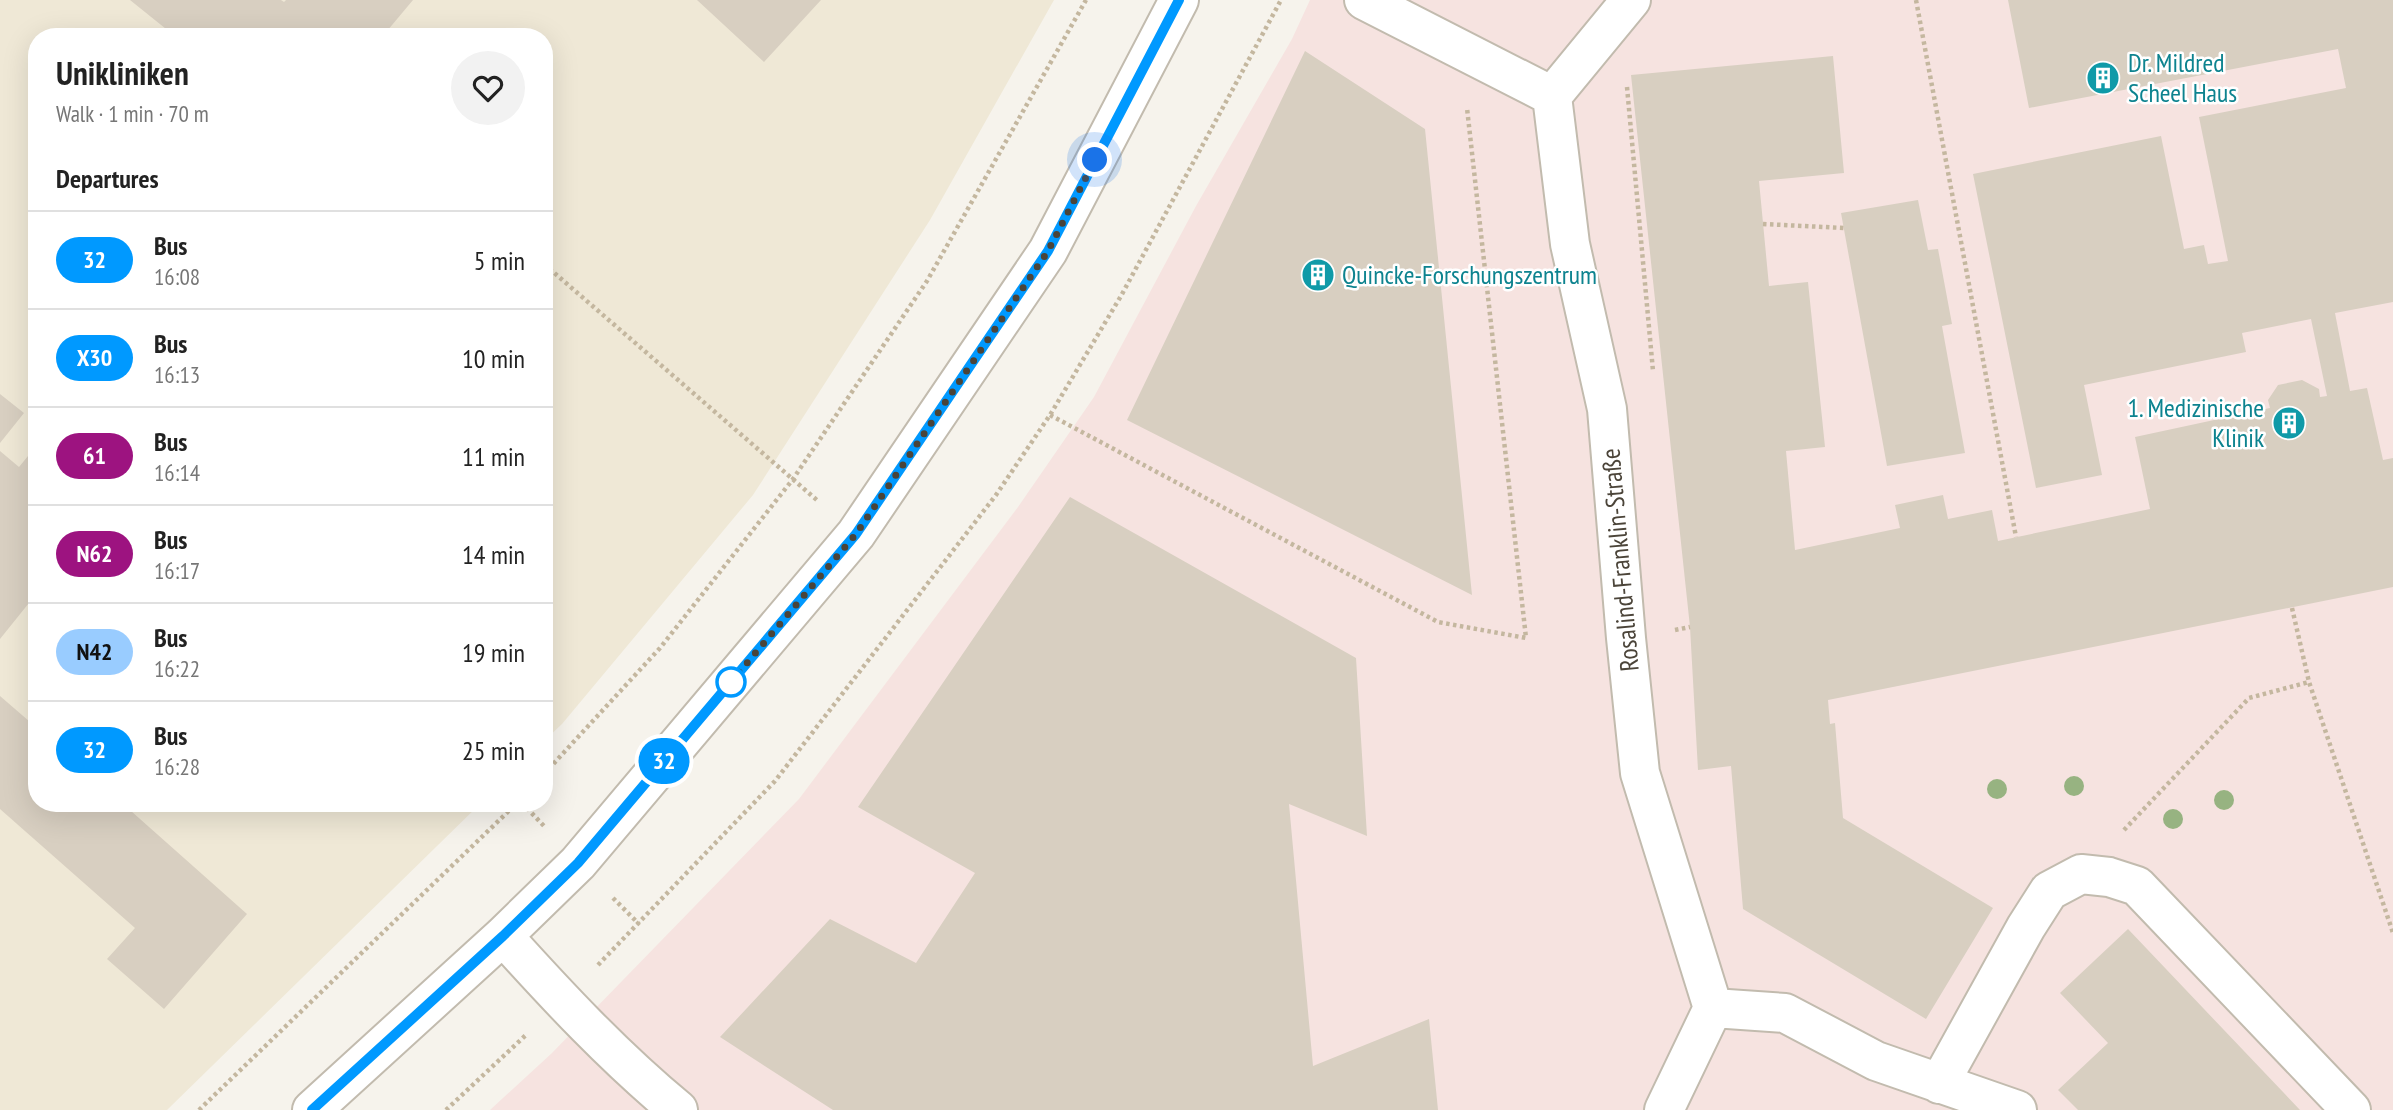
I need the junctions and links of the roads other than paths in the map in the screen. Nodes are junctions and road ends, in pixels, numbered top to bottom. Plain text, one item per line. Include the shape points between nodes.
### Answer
1 (1179, 0) edge
2 (1364, 0) edge
3 (1623, 8) edge
4 (1552, 96) junction
5 (503, 936) junction
6 (1713, 1008) junction
7 (1939, 1084) junction
8 (312, 1110) edge
9 (678, 1110) edge
10 (1664, 1110) edge
11 (2017, 1110) edge
12 (2351, 1110) edge

1 - 5 street via 1048,251 856,534 578,863
2 - 4 street
3 - 4 street
4 - 6 street, Rosalind-Franklin-Straße via 1570,244 1607,409 1640,773
5 - 8 street
5 - 9 street via 561,1001
6 - 7 street via 1785,1013 1876,1062
6 - 10 street
7 - 11 street
7 - 12 street via 2049,891 2081,874 2137,886

